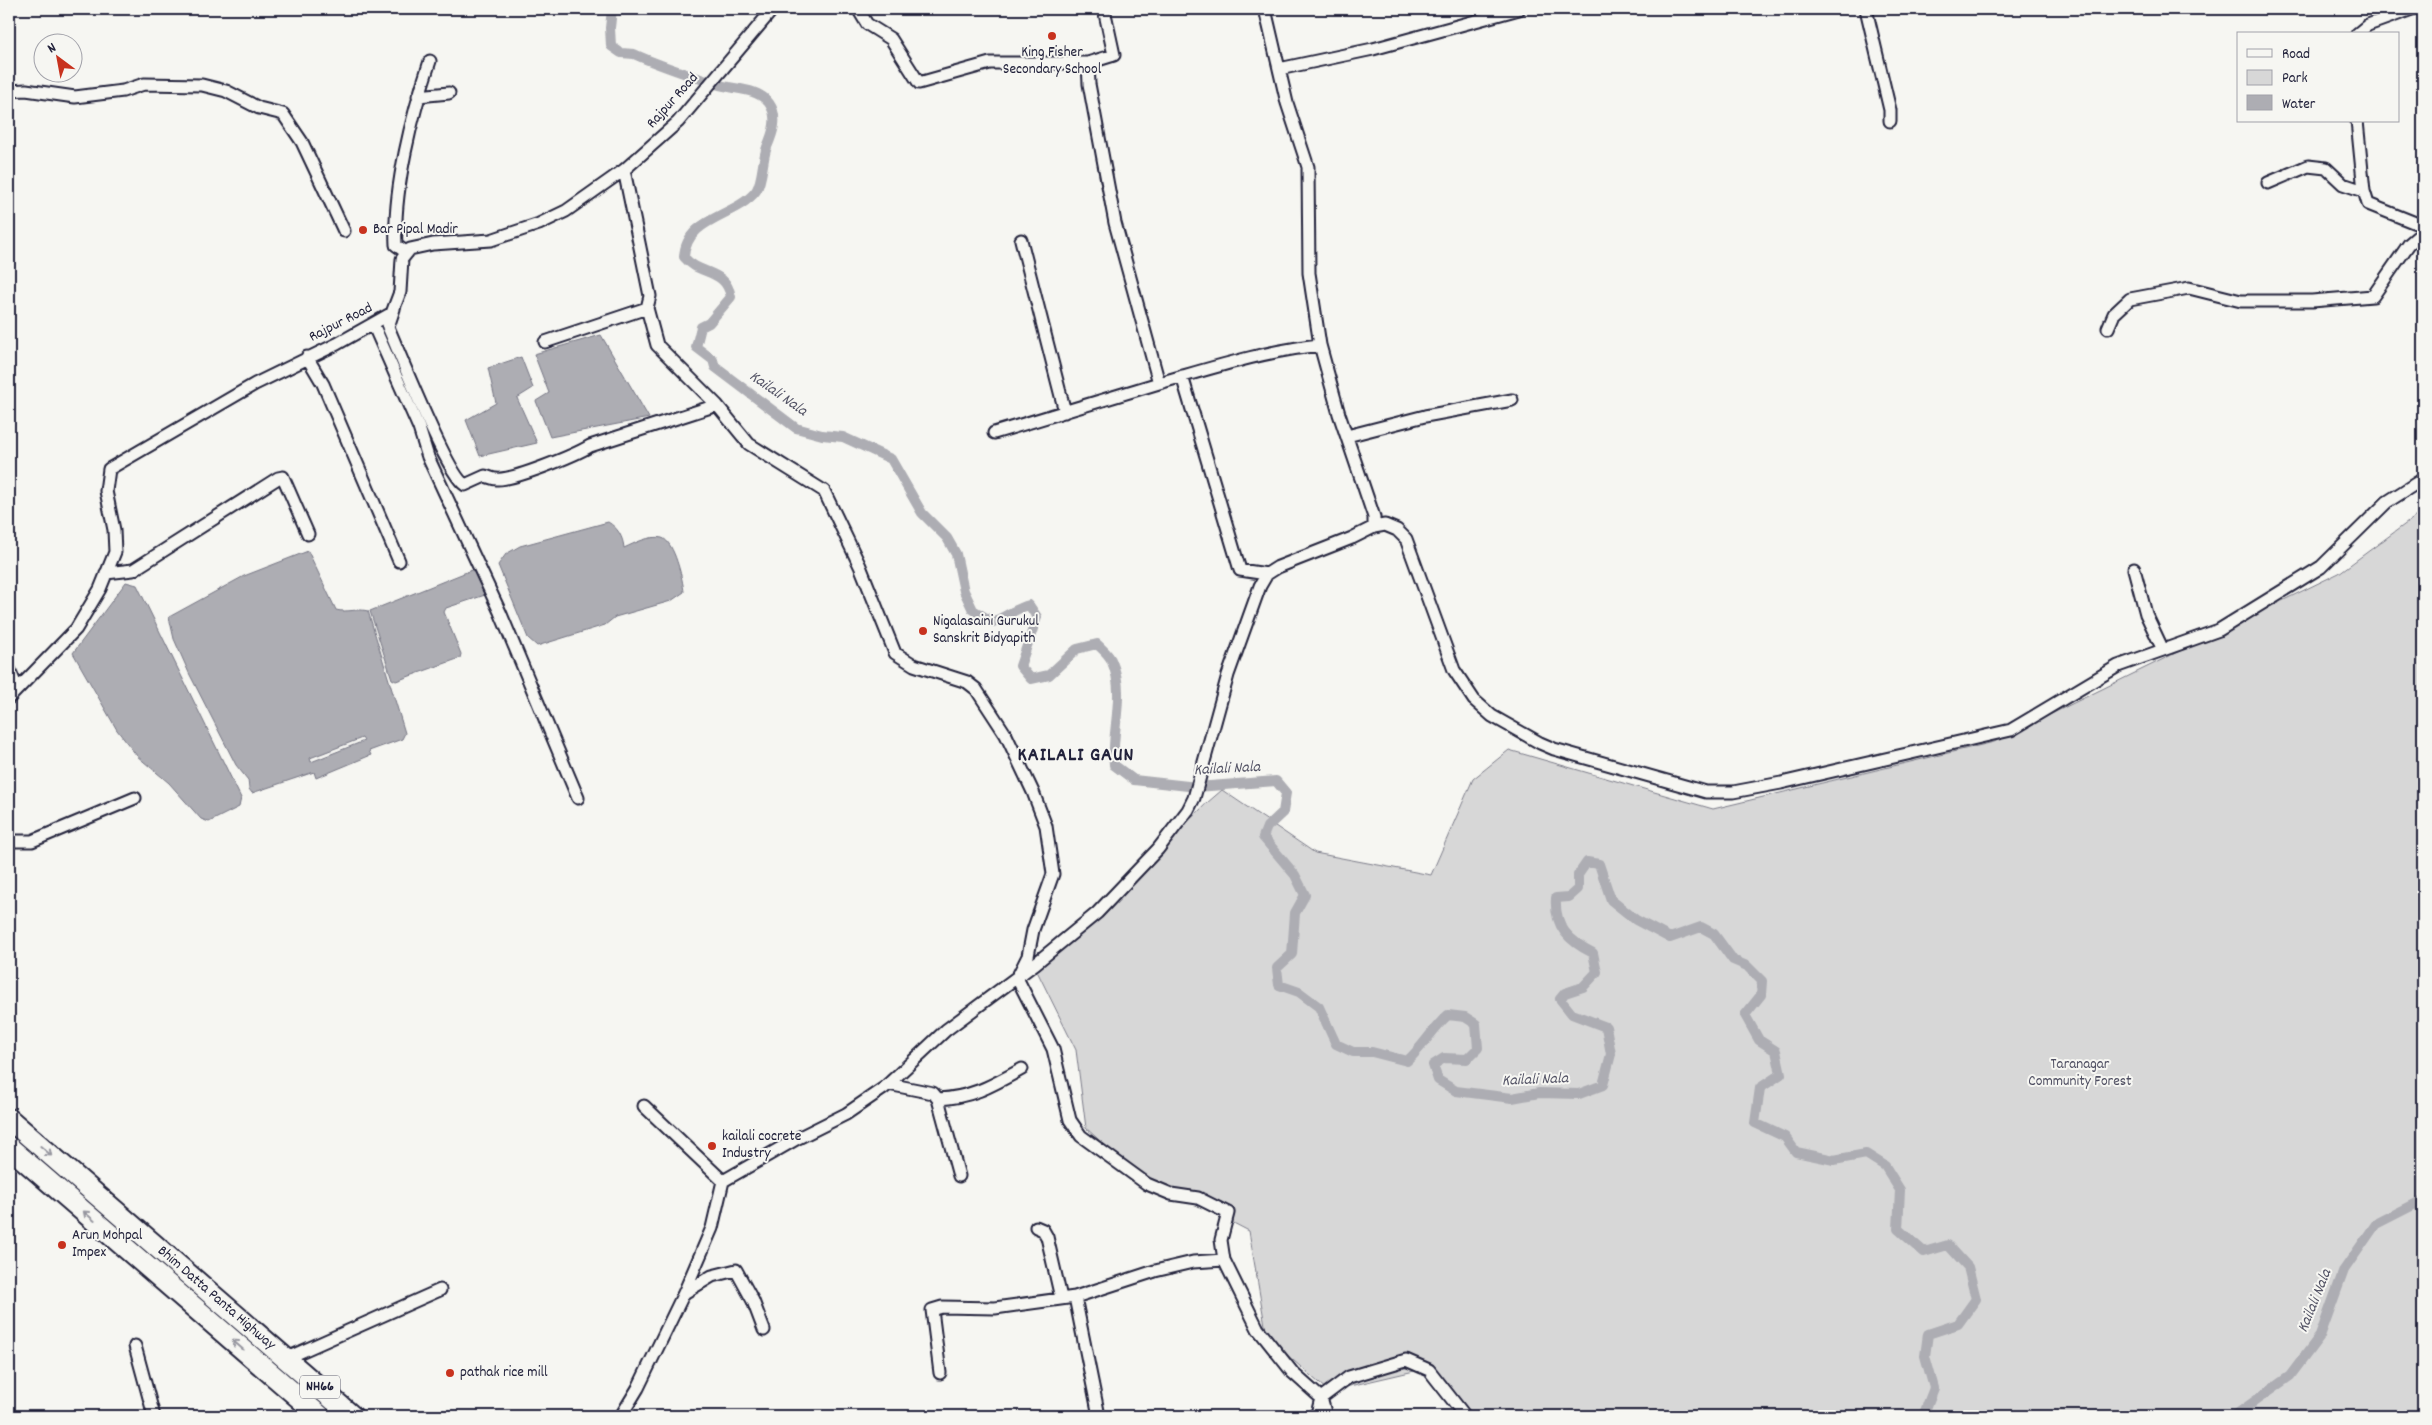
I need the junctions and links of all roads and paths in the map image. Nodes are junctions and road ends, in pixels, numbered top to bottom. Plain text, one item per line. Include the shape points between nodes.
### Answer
1 (773, 9) edge
2 (858, 9) edge
3 (1104, 9) edge
4 (1265, 9) edge
5 (1519, 9) edge
6 (1866, 9) edge
7 (2412, 9) edge
8 (2359, 32) edge
9 (430, 61) dead end
10 (1088, 63) junction
11 (1279, 69) junction
12 (9, 91) edge
13 (449, 92) dead end
14 (418, 96) junction
15 (1890, 121) dead end
16 (2357, 122) edge
17 (624, 170) junction
18 (2268, 183) dead end
19 (2364, 191) junction
20 (2423, 226) edge
21 (344, 232) dead end
22 (2423, 232) edge
23 (1021, 240) dead end
24 (406, 254) junction
25 (394, 306) junction
26 (647, 308) junction
27 (373, 324) junction
28 (2108, 328) dead end
29 (545, 342) dead end
30 (1320, 345) junction
31 (307, 357) junction
32 (1182, 376) junction
33 (1159, 383) junction
34 (1512, 400) dead end
35 (716, 405) junction
36 (1065, 412) junction
37 (994, 433) dead end
38 (1347, 436) junction
39 (2423, 479) edge
40 (1374, 526) junction
41 (308, 534) dead end
42 (399, 561) dead end
43 (2134, 569) dead end
44 (106, 573) junction
45 (1267, 574) junction
46 (2163, 650) junction
47 (9, 668) edge
48 (17, 688) junction
49 (9, 698) edge
50 (135, 798) dead end
51 (578, 798) dead end
52 (9, 838) edge
53 (1017, 978) junction
54 (1022, 1069) dead end
55 (888, 1084) junction
56 (938, 1099) junction
57 (644, 1106) dead end
58 (9, 1119) edge
59 (9, 1147) edge
60 (959, 1176) dead end
61 (723, 1181) junction
62 (1036, 1227) dead end
63 (1224, 1260) junction
64 (440, 1290) dead end
65 (684, 1292) junction
66 (1075, 1297) junction
67 (1061, 1298) junction
68 (764, 1330) dead end
69 (135, 1346) dead end
70 (287, 1358) junction
71 (940, 1374) dead end
72 (1321, 1398) junction
73 (154, 1416) edge
74 (320, 1416) edge
75 (352, 1416) edge
76 (620, 1416) edge
77 (1099, 1416) edge
78 (1313, 1416) edge
79 (1326, 1416) edge
80 (1465, 1416) edge

1 - 17 street, Rajpur Road via 678,122
2 - 10 street via 867,24 890,39 920,83 990,63
3 - 10 street via 1114,55
4 - 11 street
5 - 11 street via 1373,49
6 - 15 street
7 - 8 street via 2368,25
9 - 14 street
10 - 33 street via 1089,84 1115,223
11 - 30 street via 1286,103 1308,167 1310,273
12 - 21 street via 75,96 123,92 144,84 202,85 283,114 302,142
13 - 14 street
14 - 24 street via 395,227 396,245
16 - 19 street
17 - 24 street, Rajpur Road via 566,211 538,224 491,240 432,244
17 - 26 street via 650,296
18 - 19 street via 2308,166 2326,168 2344,184
19 - 20 street via 2365,198 2373,207
22 - 28 street via 2409,244 2373,296 2312,301 2241,301 2189,288 2130,299 2114,314
23 - 36 street
24 - 25 street, Rajpur Road via 402,259 400,292
25 - 27 street, Rajpur Road via 392,313
25 - 35 street via 388,327 443,453 457,479 465,485 485,476 497,480 526,472 590,446
26 - 29 street
26 - 35 street via 657,345
27 - 31 street, Rajpur Road
27 - 51 street
30 - 32 street via 1246,357
30 - 38 street
31 - 42 street via 323,384
31 - 44 street, Rajpur Road via 108,469 106,491 115,552
32 - 33 street
32 - 45 street via 1240,570
33 - 36 street
34 - 38 street via 1425,416
35 - 53 street via 749,444 824,491 896,653 914,665 967,682 976,689 1006,735 1046,826 1052,874 1033,930 1028,956
36 - 37 street
38 - 40 street via 1374,517
39 - 46 street via 2387,502 2321,567 2219,630
40 - 45 street
40 - 46 street via 1384,525 1397,530 1406,539 1454,670 1474,700 1492,716 1554,749 1706,792 1733,792 1781,783 2011,730 2118,666
41 - 44 street via 283,478 278,478 133,570
43 - 46 street via 2146,614
44 - 48 street, Rajpur Road via 76,629
45 - 53 street via 1228,675 1188,810 1158,849 1097,913
47 - 48 street
48 - 49 street, Rajpur Road
50 - 52 street via 32,841
53 - 55 street via 946,1030
53 - 63 street via 1053,1049 1070,1120 1081,1136 1147,1184 1171,1194 1198,1198 1228,1213 1221,1240
54 - 56 street via 963,1097
55 - 56 street via 933,1093
55 - 61 street via 846,1114
56 - 60 street
57 - 61 street
58 -> 70 highway, Bhim Datta Panta Highway / NH66
74 -> 59 highway, Bhim Datta Panta Highway / NH66
61 - 65 street via 712,1228
62 - 67 street via 1047,1236
63 - 66 street via 1193,1262 1155,1271
63 - 72 street via 1258,1329 1294,1374
64 - 70 street
65 - 68 street via 712,1276 736,1270
65 - 76 street via 638,1388
66 - 67 street
66 - 77 street
67 - 71 street via 995,1308 942,1307 932,1310
69 - 73 street
70 - 75 highway, NH66
72 - 78 street via 1317,1414
72 - 79 street
72 - 80 street via 1349,1377 1406,1360 1429,1370

